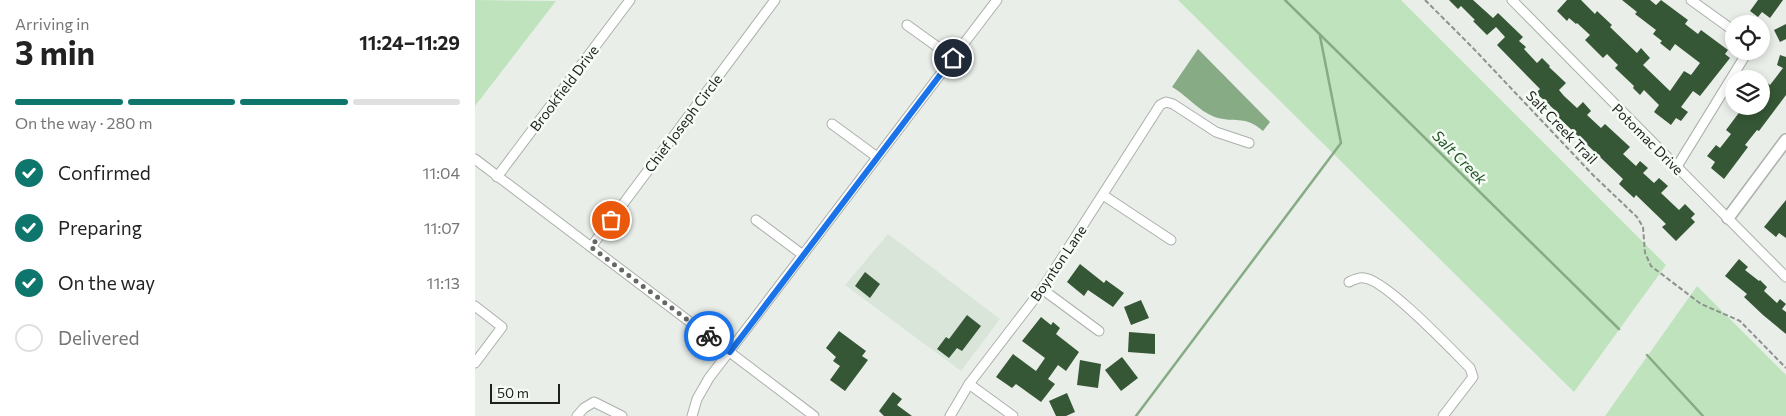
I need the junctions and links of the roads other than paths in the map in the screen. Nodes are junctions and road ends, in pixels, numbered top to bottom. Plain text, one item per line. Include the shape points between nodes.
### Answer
1 (630, 0) edge
2 (775, 0) edge
3 (997, 0) edge
4 (1512, 0) edge
5 (1691, 0) edge
6 (907, 25) dead end
7 (1725, 25) edge
8 (953, 58) junction
9 (1742, 60) edge
10 (832, 124) dead end
11 (1786, 140) edge
12 (1249, 143) dead end
13 (877, 157) junction
14 (475, 160) edge
15 (1676, 168) junction
16 (497, 177) junction
17 (1103, 195) junction
18 (1728, 218) junction
19 (756, 220) dead end
20 (1171, 240) dead end
21 (591, 247) junction
22 (803, 255) junction
23 (1786, 278) edge
24 (1349, 282) dead end
25 (1042, 289) junction
26 (475, 306) edge
27 (1099, 331) dead end
28 (730, 352) junction
29 (475, 363) edge
30 (969, 384) junction
31 (577, 416) edge
32 (623, 416) edge
33 (692, 416) edge
34 (814, 416) edge
35 (950, 416) edge
36 (1013, 416) edge
37 (1443, 416) edge

1 - 16 street, Brookfield Drive
2 - 21 street, Chief Joseph Circle
3 - 8 street
4 - 15 street, Potomac Drive
5 - 7 street
6 - 8 street
8 - 13 street
9 - 15 street
10 - 13 street
11 - 18 street
12 - 17 street, Boynton Lane via 1216,132 1166,102 1160,105
13 - 22 street
14 - 16 street
15 - 18 street, Potomac Drive
16 - 21 street
17 - 20 street
17 - 25 street, Boynton Lane
18 - 23 street, Potomac Drive
19 - 22 street
21 - 28 street
22 - 28 street
24 - 37 street via 1363,277 1373,280 1415,314 1470,368 1473,377
25 - 27 street
25 - 30 street, Boynton Lane
26 - 29 street via 502,326
28 - 33 street via 702,388
28 - 34 street
30 - 35 street, Boynton Lane
30 - 36 street
31 - 32 street via 594,402

